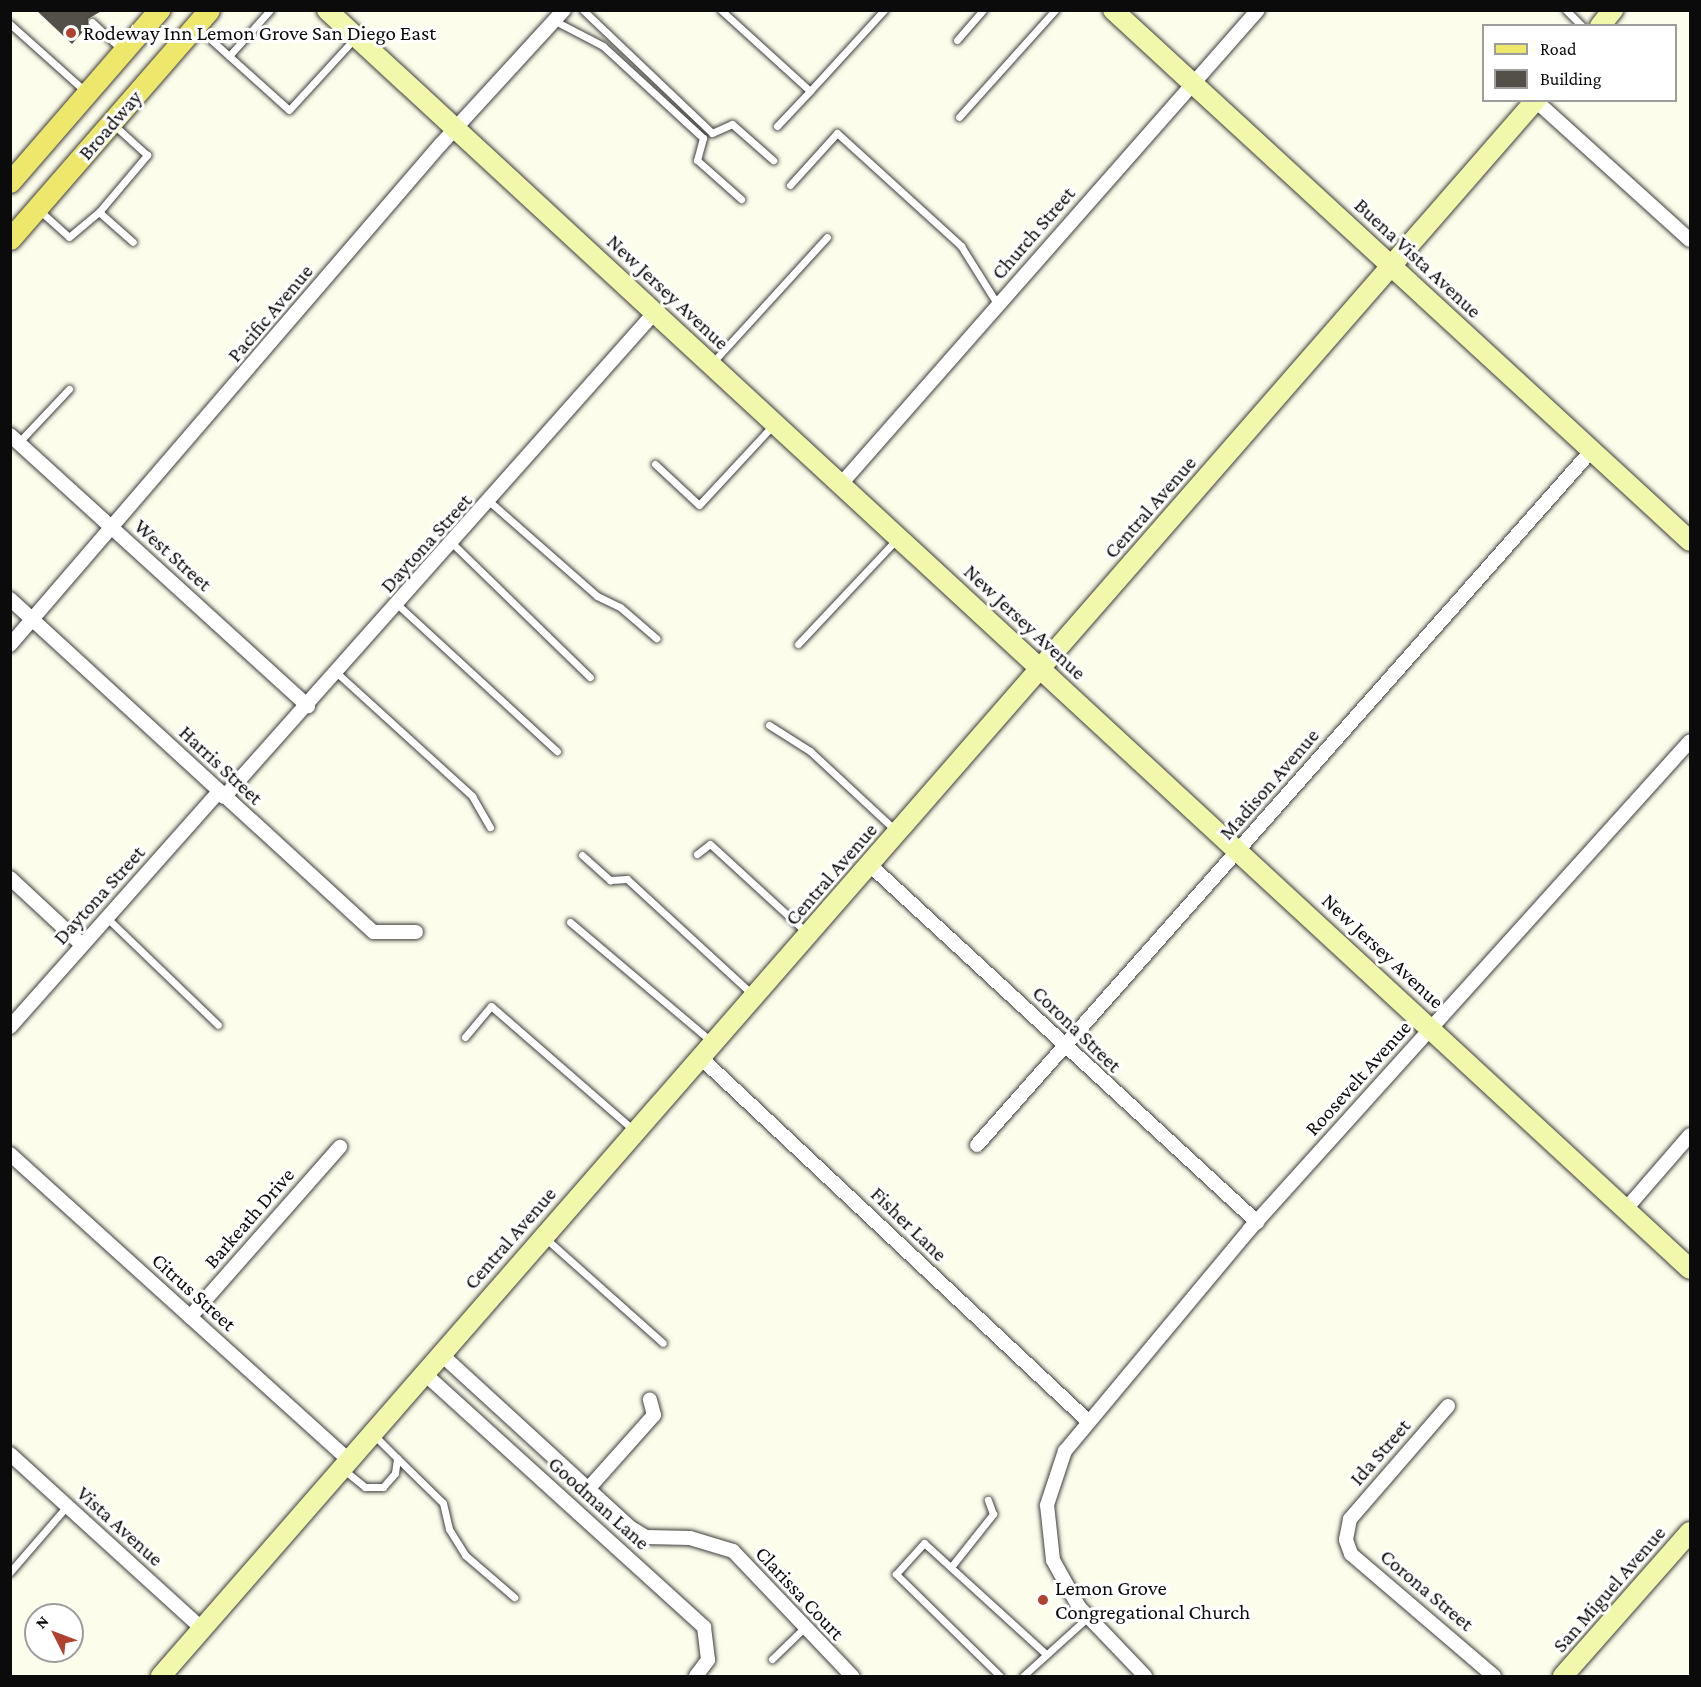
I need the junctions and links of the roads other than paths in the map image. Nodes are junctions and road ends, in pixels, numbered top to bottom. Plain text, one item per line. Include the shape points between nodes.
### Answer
1 (159, 10) edge
2 (270, 10) edge
3 (583, 10) edge
4 (721, 10) edge
5 (884, 10) edge
6 (983, 10) edge
7 (1054, 10) edge
8 (1113, 10) edge
9 (1258, 10) edge
10 (1566, 10) edge
11 (1613, 10) edge
12 (334, 13) edge
13 (559, 16) edge
14 (203, 18) edge
15 (92, 22) dead end
16 (10, 24) edge
17 (1580, 24) edge
18 (1602, 24) edge
19 (356, 37) junction
20 (957, 40) dead end
21 (123, 51) junction
22 (229, 57) junction
23 (1193, 84) junction
24 (810, 90) junction
25 (87, 93) junction
26 (1535, 102) edge
27 (1537, 102) edge
28 (959, 117) dead end
29 (112, 123) junction
30 (777, 126) dead end
31 (455, 128) junction
32 (773, 160) dead end
33 (10, 182) edge
34 (790, 185) dead end
35 (741, 199) dead end
36 (37, 209) junction
37 (99, 212) junction
38 (827, 237) dead end
39 (10, 239) edge
40 (1690, 240) edge
41 (133, 242) dead end
42 (1391, 267) junction
43 (998, 305) junction
44 (655, 312) junction
45 (711, 364) junction
46 (69, 389) dead end
47 (775, 423) junction
48 (15, 438) edge
49 (1592, 450) junction
50 (655, 464) dead end
51 (841, 484) junction
52 (490, 502) junction
53 (113, 528) junction
54 (899, 537) junction
55 (1690, 541) edge
56 (453, 544) junction
57 (10, 599) edge
58 (398, 605) junction
59 (33, 620) junction
60 (656, 638) dead end
61 (798, 644) dead end
62 (10, 645) edge
63 (1041, 669) junction
64 (337, 673) junction
65 (590, 677) dead end
66 (308, 706) junction
67 (769, 725) dead end
68 (1690, 741) edge
69 (557, 751) dead end
70 (221, 794) junction
71 (490, 827) dead end
72 (898, 833) junction
73 (1237, 851) junction
74 (697, 854) dead end
75 (582, 855) dead end
76 (870, 865) junction
77 (10, 878) edge
78 (107, 918) junction
79 (570, 922) dead end
80 (416, 933) dead end
81 (810, 936) junction
82 (82, 945) junction
83 (754, 996) junction
84 (218, 1025) dead end
85 (10, 1027) edge
86 (1431, 1028) junction
87 (465, 1037) dead end
88 (1064, 1048) junction
89 (706, 1050) junction
90 (635, 1131) junction
91 (1690, 1135) edge
92 (977, 1145) dead end
93 (340, 1147) dead end
94 (10, 1154) edge
95 (1625, 1210) junction
96 (1257, 1221) junction
97 (543, 1236) junction
98 (1690, 1269) edge
99 (190, 1317) junction
100 (663, 1343) dead end
101 (442, 1354) junction
102 (425, 1374) junction
103 (651, 1400) dead end
104 (1448, 1406) dead end
105 (1089, 1422) junction
106 (373, 1434) junction
107 (10, 1454) edge
108 (397, 1458) junction
109 (346, 1465) junction
110 (588, 1489) junction
111 (988, 1500) dead end
112 (67, 1506) junction
113 (1347, 1529) joint
114 (1690, 1532) edge
115 (951, 1567) junction
116 (10, 1572) edge
117 (514, 1597) dead end
118 (1088, 1617) junction
119 (202, 1629) junction
120 (802, 1630) junction
121 (1046, 1654) junction
122 (772, 1659) dead end
123 (160, 1677) edge
124 (696, 1677) edge
125 (852, 1677) edge
126 (1000, 1677) edge
127 (1023, 1677) edge
128 (1145, 1677) edge
129 (1494, 1677) edge
130 (1563, 1677) edge

1 - 21 main road, Broadway
2 - 22 lane
3 - 32 lane via 712,133 732,124
4 - 24 lane
5 - 24 lane
6 - 20 lane
7 - 28 lane
8 - 23 street, Buena Vista Avenue
9 - 23 street, Church Street
10 - 17 lane
11 - 18 street
12 - 19 street, New Jersey Avenue
13 - 31 street, Pacific Avenue
13 - 35 lane via 603,46 703,138 697,160
14 - 22 lane
14 - 29 main road, Broadway
15 - 21 lane
16 - 25 lane
19 - 22 lane via 289,110
19 - 31 street, New Jersey Avenue
21 - 25 main road, Broadway
23 - 42 street, Buena Vista Avenue
23 - 43 street, Church Street
24 - 30 lane
25 - 33 main road, Broadway
26 - 42 street, Central Avenue
27 - 40 street
29 - 36 main road, Broadway
29 - 37 lane via 147,155
31 - 44 street, New Jersey Avenue
31 - 53 street, Pacific Avenue
34 - 43 lane via 837,133 961,246
36 - 37 lane via 69,237
36 - 39 main road, Broadway
37 - 41 lane
38 - 45 lane
42 - 49 street, Buena Vista Avenue
42 - 63 street, Central Avenue
43 - 51 street, Church Street
44 - 45 street, New Jersey Avenue
44 - 52 street, Daytona Street
45 - 47 street, New Jersey Avenue
46 - 48 lane
47 - 50 lane via 699,505
47 - 51 street, New Jersey Avenue
48 - 53 street, West Street
49 - 55 street, Buena Vista Avenue
49 - 73 street, Madison Avenue
51 - 54 street, New Jersey Avenue
52 - 56 street, Daytona Street
52 - 60 lane via 597,596 620,607
53 - 59 street, Pacific Avenue
53 - 66 street, West Street
54 - 61 lane
54 - 63 street, New Jersey Avenue
56 - 58 street, Daytona Street
56 - 65 lane
57 - 59 street, Harris Street
58 - 64 street, Daytona Street
58 - 69 lane
59 - 62 street, Pacific Avenue
59 - 70 street, Harris Street
63 - 72 street, Central Avenue
63 - 73 street, New Jersey Avenue
64 - 66 street, Daytona Street
64 - 71 lane via 472,796
66 - 70 street, Daytona Street
67 - 72 lane via 810,751
68 - 86 street, Roosevelt Avenue
70 - 78 street, Daytona Street
70 - 80 street, Harris Street via 374,932
72 - 76 street, Central Avenue
73 - 86 street, New Jersey Avenue
73 - 88 street, Madison Avenue
74 - 81 lane via 710,844
75 - 83 lane via 610,880 627,879
76 - 81 street, Central Avenue
76 - 88 street, Corona Street via 974,957
77 - 82 street
78 - 82 street, Daytona Street
78 - 84 lane
79 - 89 lane
81 - 83 street, Central Avenue
82 - 85 street, Daytona Street
83 - 89 street, Central Avenue
86 - 95 street, New Jersey Avenue
86 - 96 street, Roosevelt Avenue
87 - 90 lane via 492,1006
88 - 92 street, Madison Avenue
88 - 96 street, Corona Street
89 - 90 street, Central Avenue
89 - 105 street, Fisher Lane
90 - 97 street, Central Avenue
91 - 95 street
93 - 99 street, Barkeath Drive
94 - 99 street, Citrus Street
95 - 98 street, New Jersey Avenue
96 - 105 street, Roosevelt Avenue
97 - 100 lane
97 - 101 street, Central Avenue
99 - 109 street, Citrus Street
101 - 102 street, Central Avenue
101 - 110 street, Clarissa Court
102 - 106 street, Central Avenue
102 - 124 street, Goodman Lane via 704,1626 708,1660
103 - 110 street via 654,1416
104 - 113 street, Ida Street via 1350,1519
105 - 118 street, Roosevelt Avenue via 1057,1468 1047,1524 1059,1577
106 - 108 lane
106 - 109 street, Central Avenue
107 - 112 street, Vista Avenue
108 - 109 lane via 395,1473 383,1487 365,1487
108 - 117 lane via 443,1503 449,1529 465,1555
109 - 119 street, Central Avenue
110 - 120 street, Clarissa Court via 646,1537 690,1538 733,1551
111 - 115 lane via 993,1514
112 - 116 lane
112 - 119 street, Vista Avenue
113 - 129 street, Corona Street via 1351,1554
114 - 130 street, San Miguel Avenue
115 - 121 lane
115 - 126 lane via 924,1543 896,1574
118 - 121 lane
118 - 128 street, Roosevelt Avenue
119 - 123 street, Central Avenue
120 - 122 lane
120 - 125 street, Clarissa Court
121 - 127 lane

